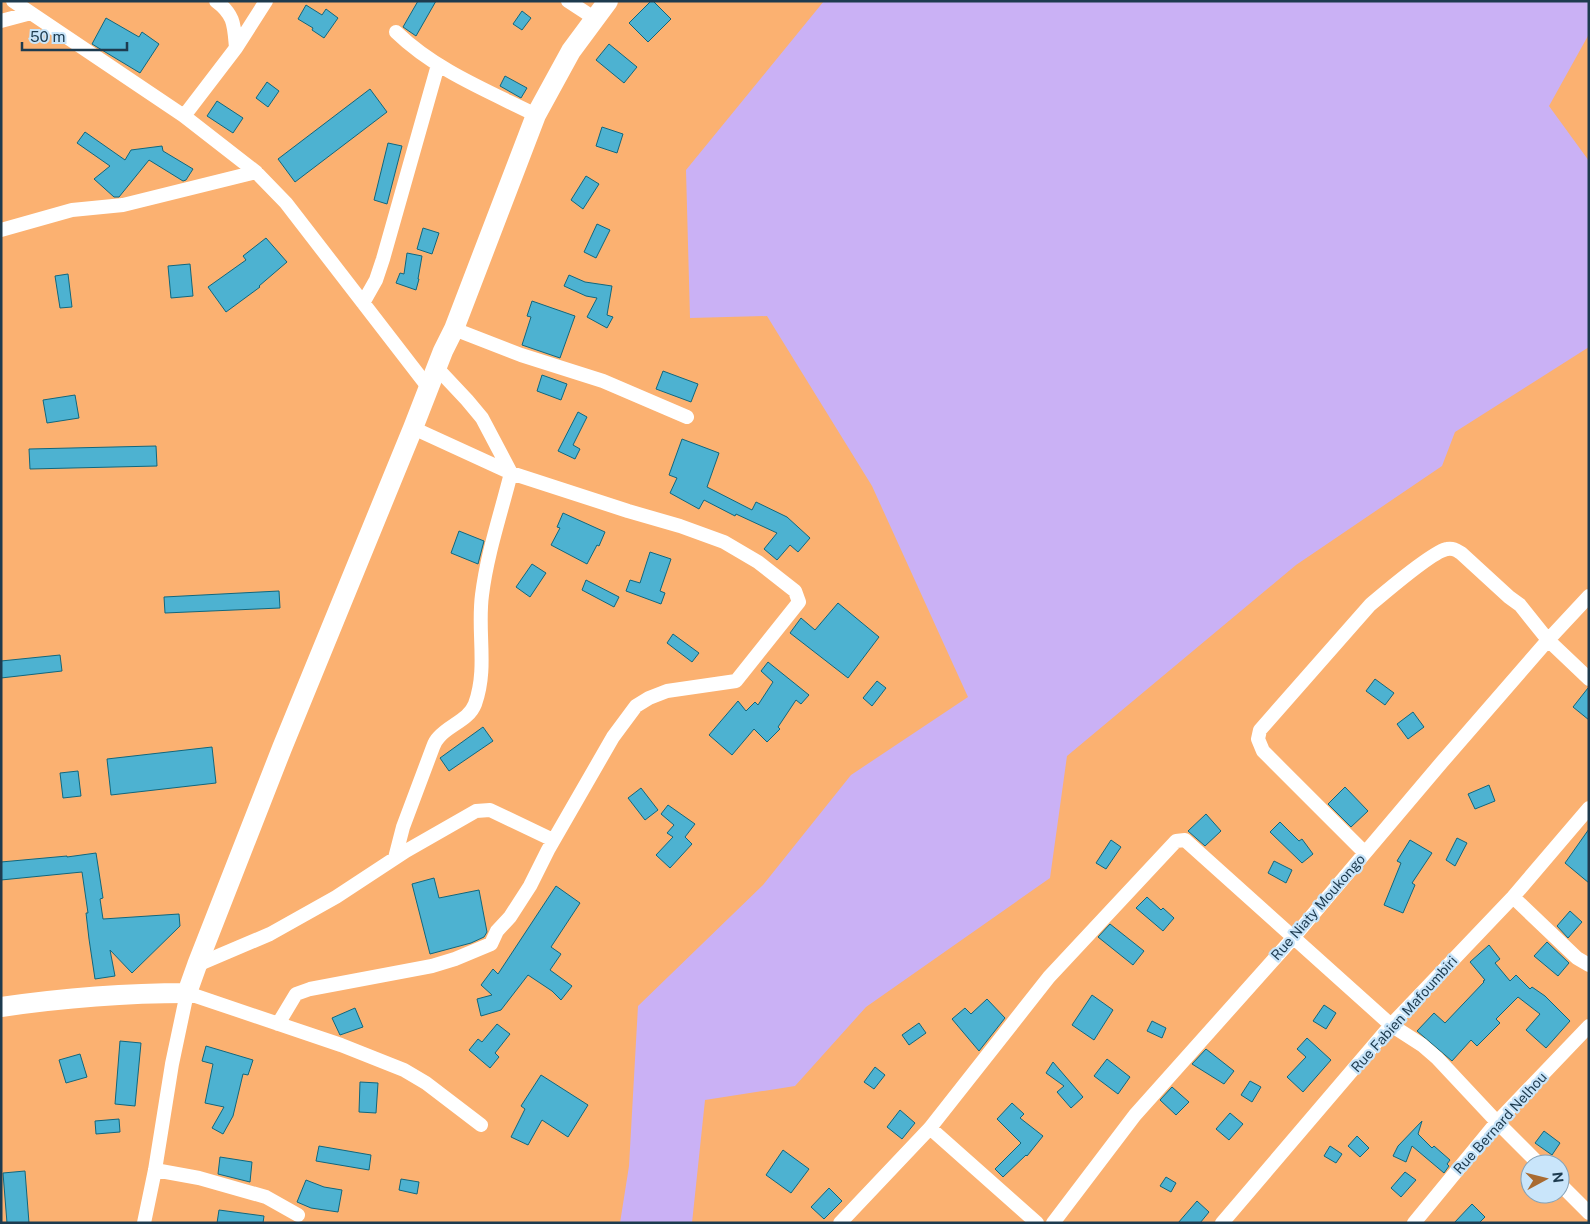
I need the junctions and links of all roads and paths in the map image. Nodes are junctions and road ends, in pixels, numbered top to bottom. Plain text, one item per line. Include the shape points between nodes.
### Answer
1 (13, 1) edge
2 (216, 1) edge
3 (266, 1) edge
4 (568, 1) edge
5 (608, 1) edge
6 (31, 13) junction
7 (594, 18) junction
8 (1, 21) edge
9 (396, 32) dead end
10 (236, 48) junction
11 (438, 65) junction
12 (536, 115) junction
13 (184, 116) junction
14 (256, 172) junction
15 (1, 230) edge
16 (363, 303) junction
17 (454, 328) junction
18 (436, 367) junction
19 (428, 388) junction
20 (686, 417) dead end
21 (413, 428) junction
22 (511, 473) junction
23 (1589, 596) edge
24 (1548, 640) junction
25 (1589, 679) edge
26 (1589, 808) edge
27 (553, 840) junction
28 (1365, 853) junction
29 (395, 858) junction
30 (1512, 897) junction
31 (1293, 938) junction
32 (196, 964) junction
33 (1589, 965) edge
34 (187, 993) junction
35 (1, 1007) edge
36 (278, 1024) junction
37 (1391, 1024) junction
38 (1589, 1026) edge
39 (1497, 1122) junction
40 (481, 1125) dead end
41 (930, 1128) junction
42 (1529, 1154) edge
43 (155, 1170) junction
44 (1570, 1194) edge
45 (1589, 1213) edge
46 (298, 1215) dead end
47 (144, 1223) edge
48 (840, 1223) edge
49 (1037, 1223) edge
50 (1053, 1223) edge
51 (1222, 1223) edge
52 (1414, 1223) edge

1 - 6 street
2 - 10 street via 233,21
3 - 10 street
4 - 7 street
5 - 7 street
6 - 8 street
6 - 13 street
7 - 12 street via 571,51
9 - 11 street
10 - 13 street
11 - 12 street
11 - 16 street via 383,259
12 - 17 street
13 - 14 street
14 - 15 street via 122,205 72,210
14 - 16 street via 286,203
16 - 19 street
17 - 18 street
17 - 20 street via 521,355 603,381
18 - 19 street
18 - 22 street via 482,418
19 - 21 street
21 - 22 street
21 - 32 street
22 - 27 street via 724,542 780,579 795,591 799,602 736,681 667,691 636,706 613,737
22 - 29 street via 482,595 482,658 474,707 432,747
23 - 24 street, Rue Niaty Moukongo
24 - 25 street
24 - 28 street, Rue Niaty Moukongo
24 - 28 street via 1520,605 1461,553 1454,548 1445,549 1370,605 1260,730 1258,739 1263,751
26 - 30 street, Rue Fabien Mafoumbiri
27 - 29 street via 490,810 476,810
27 - 36 street via 530,886 491,944 432,966 296,994
28 - 31 street, Rue Niaty Moukongo
29 - 32 street via 336,898 270,934
30 - 33 street via 1577,958
30 - 37 street, Rue Fabien Mafoumbiri
31 - 37 street
31 - 41 street via 1184,840 1176,841 1049,977
31 - 50 street, Rue Niaty Moukongo via 1136,1115
32 - 34 street
34 - 35 street via 60,999
34 - 36 street
34 - 43 street
36 - 40 street via 404,1070
37 - 39 street via 1437,1058
37 - 51 street, Rue Fabien Mafoumbiri
38 - 39 street, Rue Bernard Nelhou
39 - 42 street
39 - 52 street, Rue Bernard Nelhou
41 - 48 street
41 - 49 street
43 - 46 street via 199,1178 266,1197
43 - 47 street
44 - 45 street

